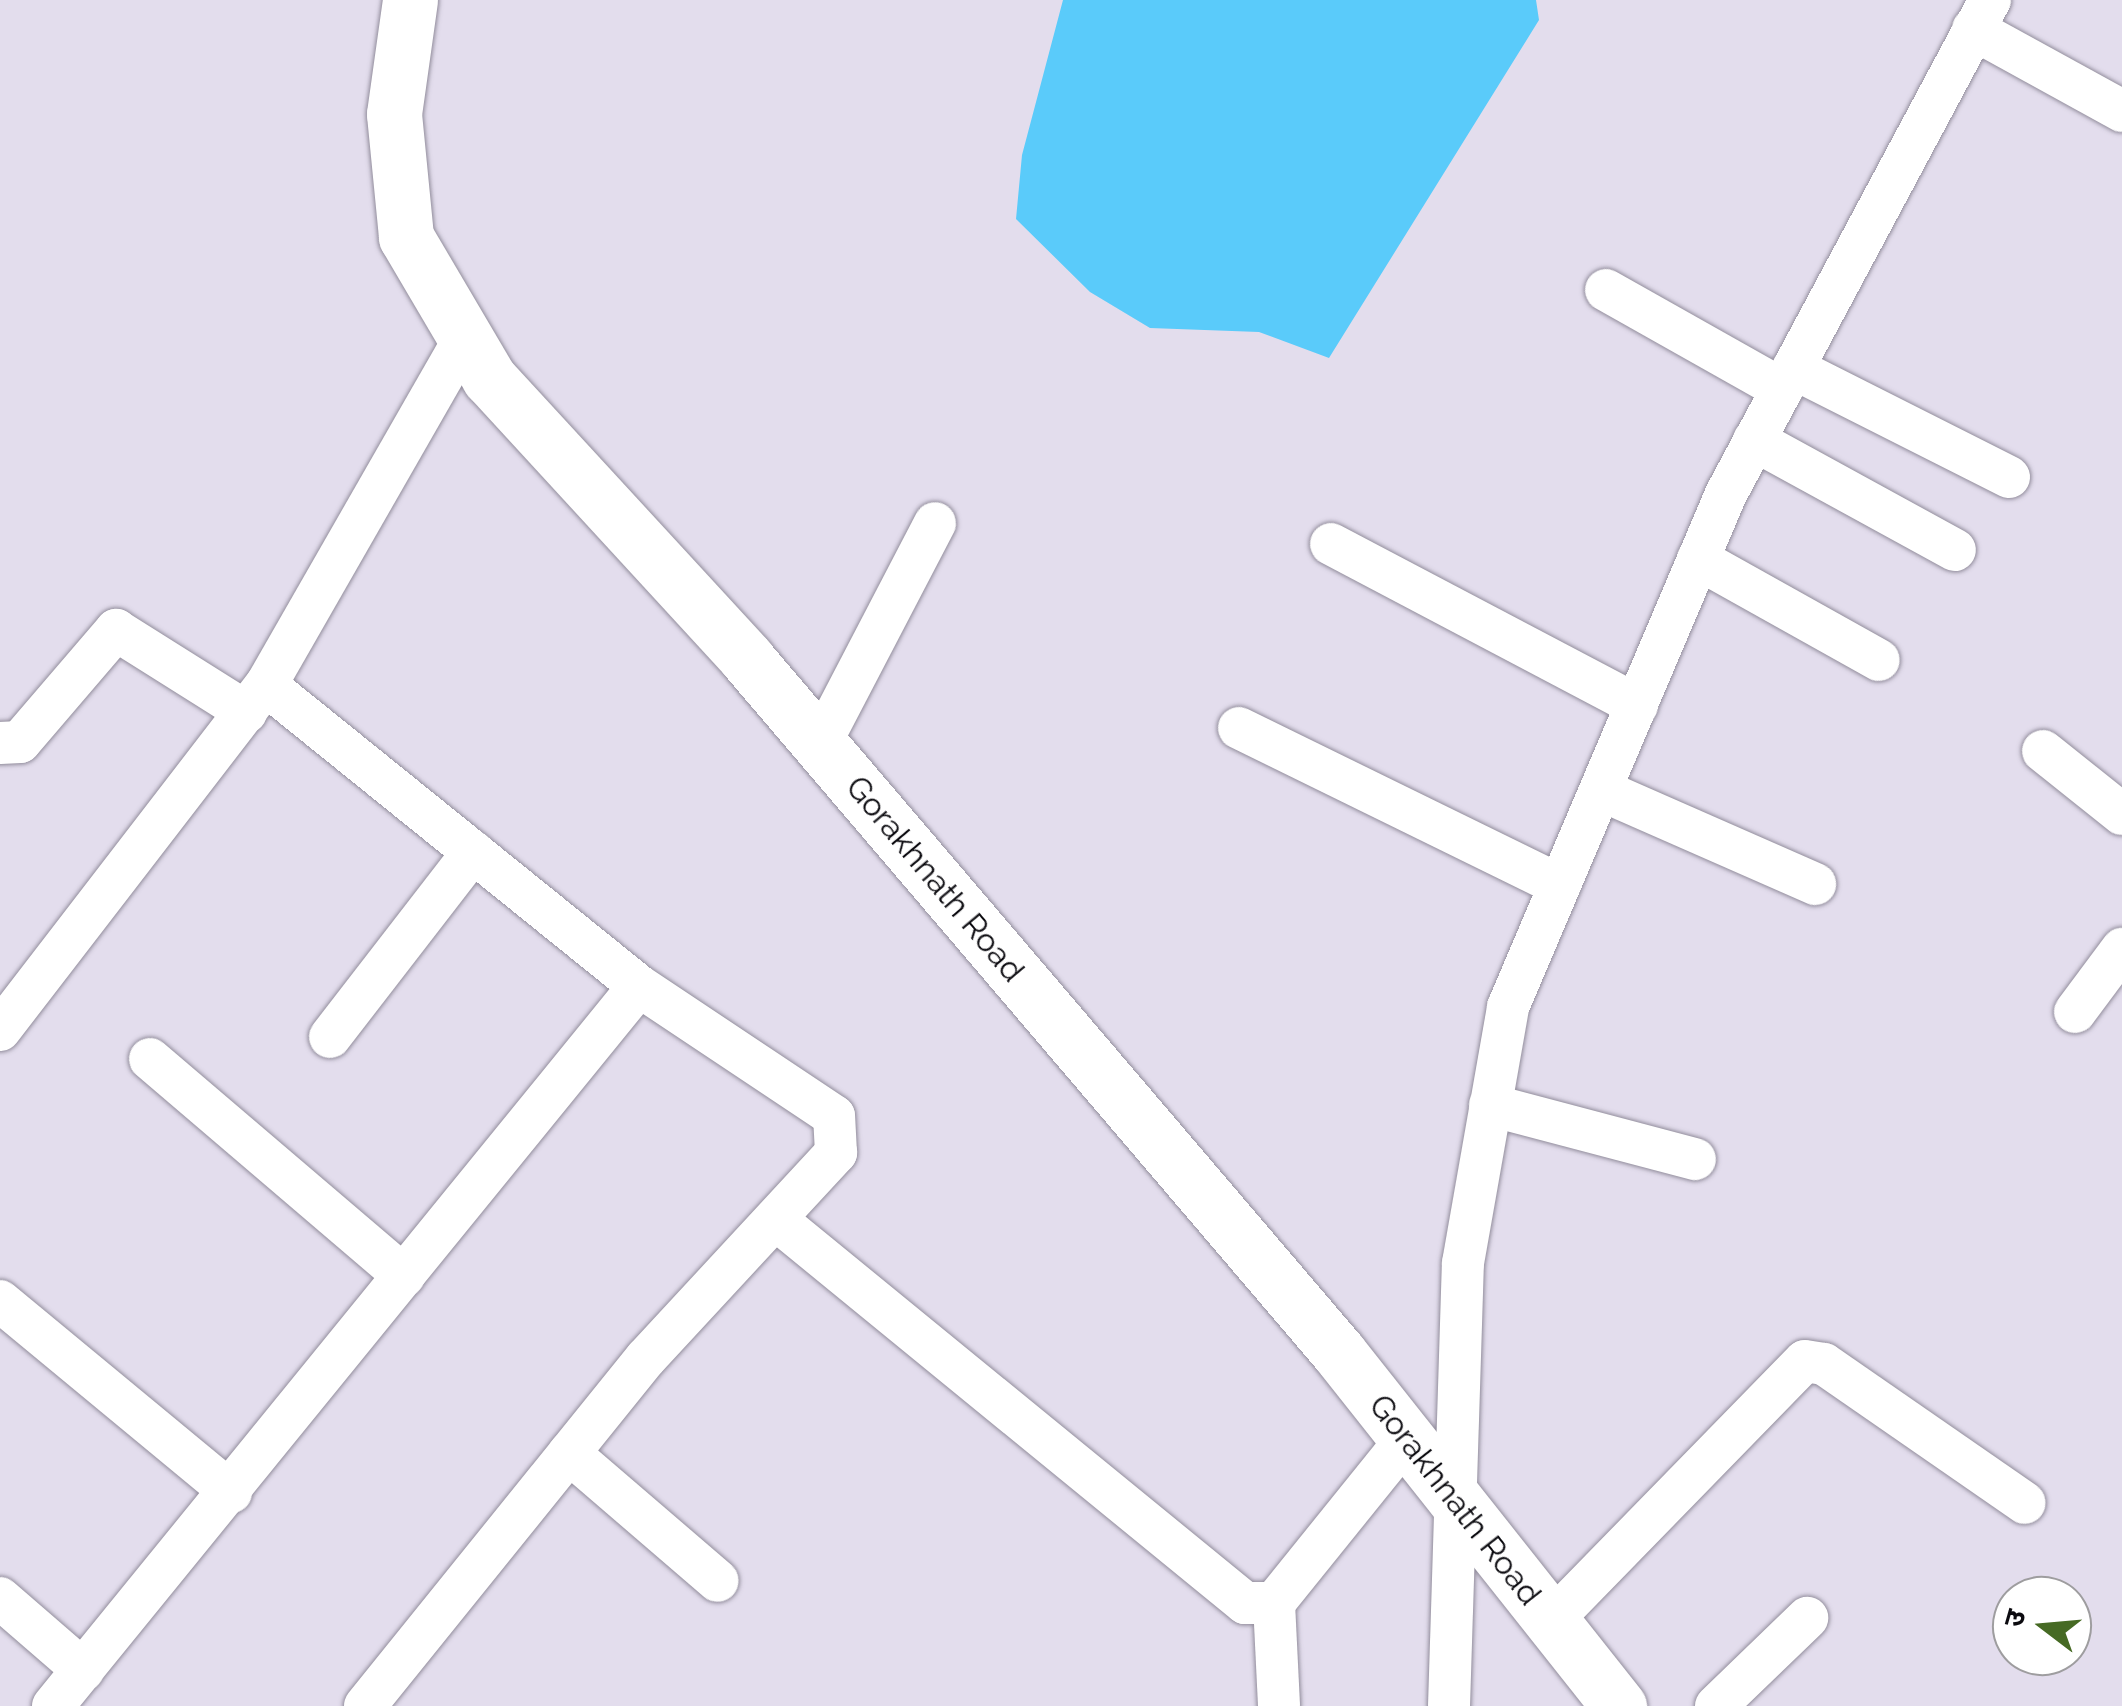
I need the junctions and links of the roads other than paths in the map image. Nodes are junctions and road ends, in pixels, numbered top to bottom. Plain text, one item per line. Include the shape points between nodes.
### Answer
1 (410, 0) edge
2 (1981, 15) edge
3 (2122, 112) edge
4 (1606, 290) dead end
5 (465, 338) junction
6 (1787, 378) junction
7 (1754, 440) junction
8 (2010, 477) dead end
9 (935, 522) dead end
10 (1331, 544) dead end
11 (1954, 550) dead end
12 (1698, 558) junction
13 (1879, 660) dead end
14 (256, 698) junction
15 (1636, 705) junction
16 (1239, 728) dead end
17 (0, 743) edge
18 (820, 744) junction
19 (2043, 751) dead end
20 (1600, 790) junction
21 (2122, 814) edge
22 (473, 852) junction
23 (1814, 884) dead end
24 (1560, 885) junction
25 (2122, 948) edge
26 (640, 986) junction
27 (2075, 1012) dead end
28 (0, 1030) edge
29 (330, 1037) dead end
30 (150, 1059) dead end
31 (1490, 1106) junction
32 (1696, 1159) dead end
33 (779, 1222) junction
34 (404, 1276) junction
35 (0, 1302) edge
36 (1407, 1438) junction
37 (569, 1453) junction
38 (230, 1492) junction
39 (1451, 1494) junction
40 (2025, 1503) dead end
41 (718, 1581) dead end
42 (0, 1598) edge
43 (1274, 1603) junction
44 (1807, 1618) dead end
45 (1551, 1621) junction
46 (83, 1670) junction
47 (53, 1706) edge
48 (365, 1706) edge
49 (1279, 1706) edge
50 (1448, 1706) edge
51 (1618, 1706) edge
52 (1716, 1706) edge

1 - 5 main road, Gorakhnath Road via 394,114 406,238
2 - 3 street
2 - 6 street
4 - 6 street
5 - 14 street
5 - 18 main road, Gorakhnath Road via 488,378
6 - 7 street
6 - 8 street
7 - 11 street
7 - 12 street
9 - 18 street
10 - 15 street
12 - 13 street
12 - 15 street
14 - 17 street via 116,630 20,742
14 - 22 street
14 - 28 street
15 - 20 street
16 - 24 street
18 - 36 main road, Gorakhnath Road
19 - 21 street
20 - 23 street
20 - 24 street
22 - 26 street
22 - 29 street
24 - 31 street via 1508,1007
25 - 27 street
26 - 33 street via 834,1116 836,1153
26 - 34 street
30 - 34 street
31 - 32 street
31 - 39 street via 1462,1263
33 - 37 street via 646,1358
33 - 43 street via 1231,1596
34 - 38 street
35 - 38 street
36 - 39 main road, Gorakhnath Road
36 - 43 street
37 - 41 street
37 - 48 street
38 - 46 street
39 - 45 main road, Gorakhnath Road
39 - 50 street
40 - 45 street via 1824,1364 1805,1360 1789,1367
42 - 46 street
43 - 49 street
44 - 52 street
45 - 51 main road, Gorakhnath Road
46 - 47 street

